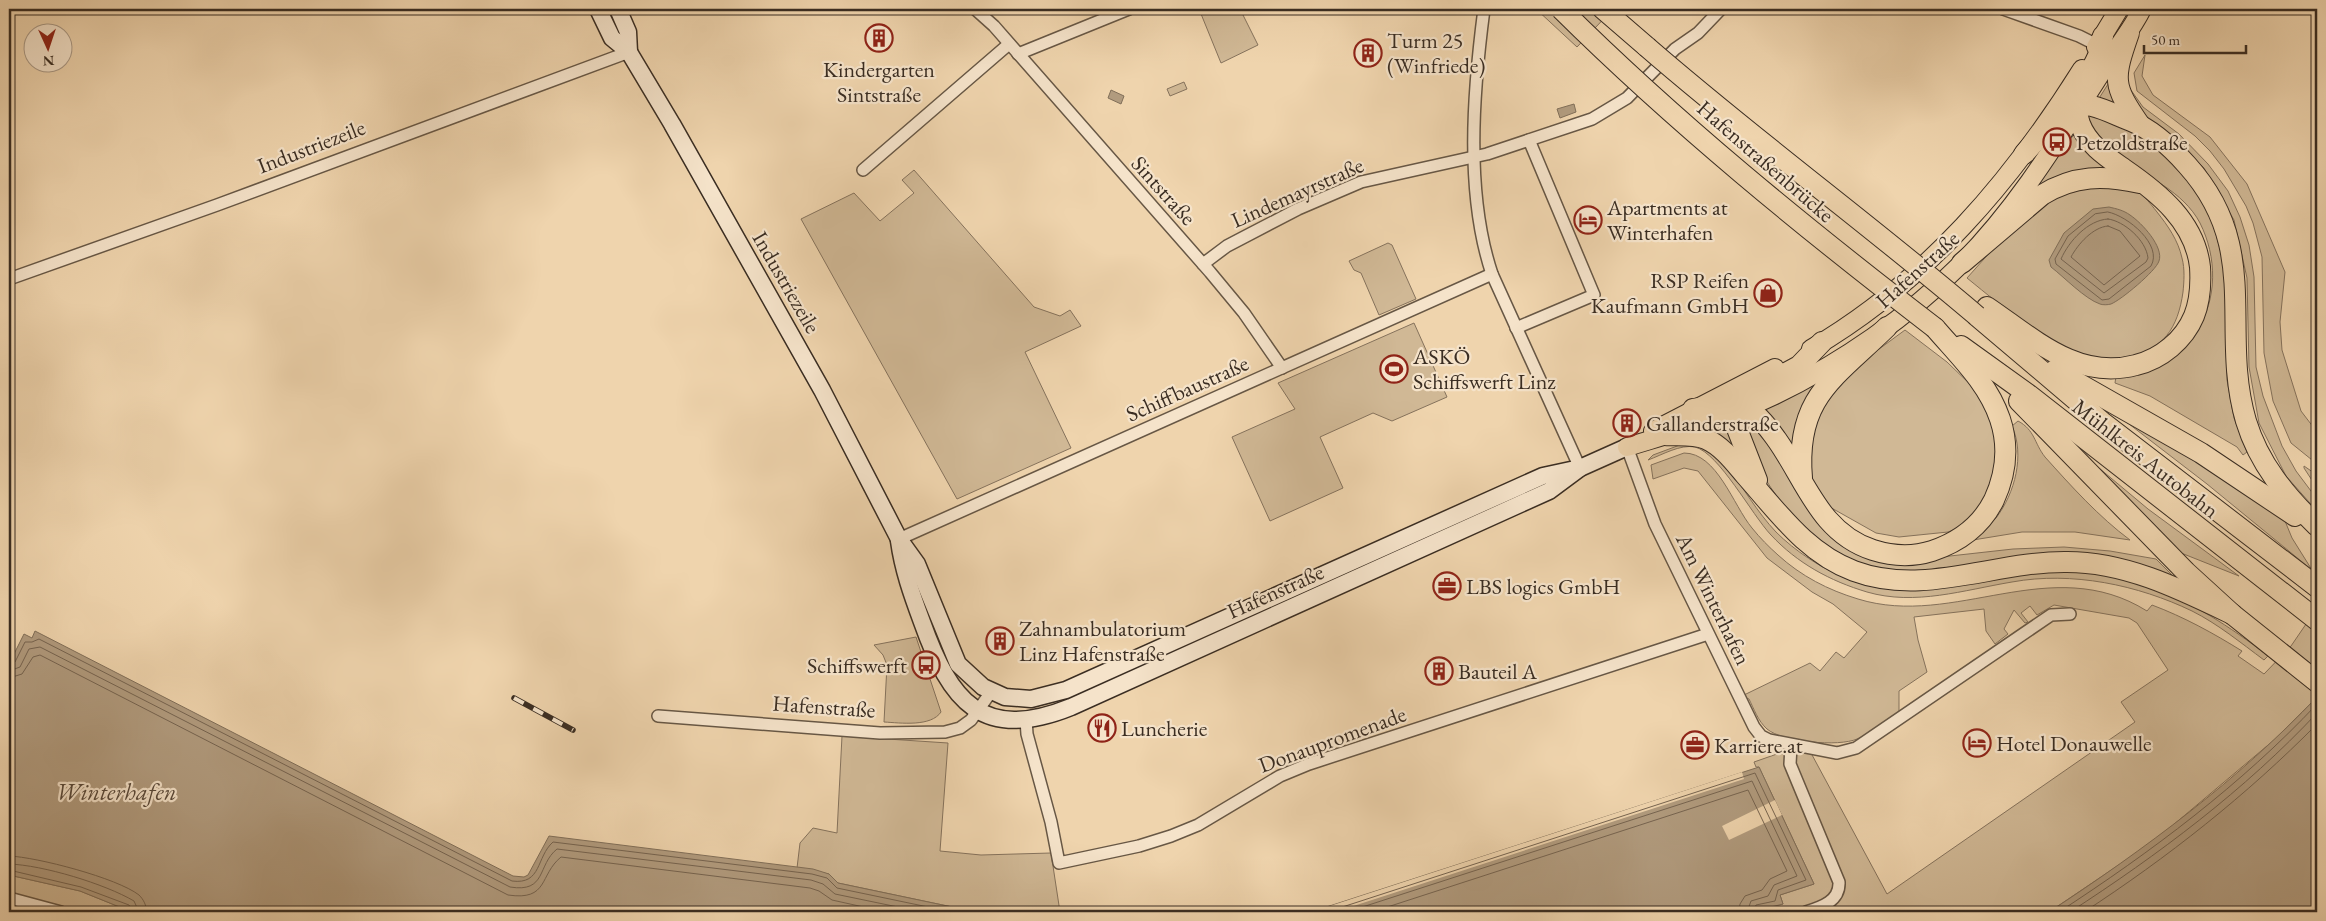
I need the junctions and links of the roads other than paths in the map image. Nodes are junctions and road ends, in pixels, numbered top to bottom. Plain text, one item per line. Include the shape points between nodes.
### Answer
1 (598, 9) edge
2 (618, 9) edge
3 (975, 9) edge
4 (1129, 9) edge
5 (1484, 9) edge
6 (1561, 9) edge
7 (1603, 9) edge
8 (1721, 9) edge
9 (2003, 9) edge
10 (2119, 9) edge
11 (2142, 9) edge
12 (2129, 33) junction
13 (2100, 40) junction
14 (1009, 44) junction
15 (629, 52) junction
16 (1018, 54) junction
17 (2079, 108) junction
18 (2140, 125) junction
19 (1529, 140) junction
20 (2024, 154) junction
21 (1475, 157) junction
22 (863, 170) dead end
23 (2144, 184) junction
24 (1962, 263) junction
25 (1203, 264) junction
26 (1492, 274) junction
27 (9, 279) edge
28 (1982, 312) junction
29 (1887, 327) junction
30 (1516, 328) junction
31 (1944, 336) junction
32 (1822, 342) junction
33 (2017, 348) junction
34 (1982, 362) junction
35 (1282, 368) junction
36 (1740, 408) junction
37 (1693, 409) junction
38 (1665, 435) junction
39 (1627, 447) junction
40 (1580, 468) junction
41 (1802, 480) junction
42 (1763, 496) junction
43 (2317, 526) edge
44 (2317, 532) edge
45 (899, 539) junction
46 (2317, 587) edge
47 (2070, 614) dead end
48 (2232, 614) junction
49 (2314, 618) edge
50 (1708, 634) junction
51 (2317, 682) edge
52 (991, 692) junction
53 (979, 711) junction
54 (658, 716) dead end
55 (1026, 720) junction
56 (1791, 746) junction
57 (9, 898) edge
58 (61, 912) edge
59 (1806, 912) edge

1 - 15 main road, Industriezeile via 612,38
2 - 15 main road, Industriezeile via 628,32
3 - 14 street, Sintstraße
4 - 16 street
5 - 21 street via 1476,87
6 - 31 highway, Hafenstraßenbrücke, bridge via 1631,75 1794,217
7 - 28 highway, Hafenstraßenbrücke, bridge via 1719,108 1917,265
8 - 19 street, Lindemayrstraße via 1618,104 1581,124
9 - 13 street via 2079,36
10 - 13 main road, Hafenstraße
11 - 12 main road, Hafenstraße
12 - 17 main road, Hafenstraße
12 - 18 highway via 2118,66 2117,82 2124,102
13 - 17 highway via 2098,57 2077,93
13 - 20 main road, Hafenstraße
14 - 16 street, Sintstraße
14 - 22 street
15 - 27 street, Industriezeile
15 - 45 main road, Industriezeile via 822,390
16 - 25 street, Sintstraße
17 - 18 highway via 2094,106
17 - 20 highway via 2058,118
17 - 23 highway via 2082,128 2095,146
17 - 24 main road, Hafenstraße via 2027,183
18 - 43 highway via 2168,146 2190,169 2212,198 2220,216 2234,262 2238,375 2247,422 2275,482
19 - 21 street, Lindemayrstraße
19 - 30 street via 1594,295
20 - 32 main road, Hafenstraße via 1974,215 1908,282 1859,320
21 - 25 street, Lindemayrstraße via 1361,182 1298,209 1227,246
21 - 26 street via 1480,226
23 - 24 highway via 2093,177 2056,187 2042,195
23 - 28 highway via 2162,197 2185,224 2199,262 2196,311 2186,332 2169,348 2147,362 2125,368 2087,367 2061,357
24 - 29 main road, Hafenstraße
25 - 35 street, Sintstraße via 1244,313
26 - 30 street
26 - 35 street, Schiffbaustraße
28 - 33 highway, Mühlkreis Autobahn
29 - 36 main road, Hafenstraße via 1803,380
29 - 41 highway via 1831,380 1812,406 1802,440
30 - 40 street
31 - 34 highway, Mühlkreis Autobahn
31 - 41 highway via 1991,396 2003,429 2005,457 2002,481 1986,514 1977,524 1954,542 1926,553 1894,555 1880,552 1853,542 1834,528 1817,508
32 - 36 highway via 1799,366 1749,393
32 - 37 main road, Hafenstraße
33 - 44 highway via 2201,453
33 - 46 highway, Mühlkreis Autobahn via 2102,422
34 - 48 highway via 2162,548
34 - 49 highway, Mühlkreis Autobahn
35 - 45 street, Schiffbaustraße
36 - 37 highway
36 - 38 main road, Hafenstraße
36 - 41 highway via 1755,414 1774,435
36 - 42 highway via 1735,421 1738,435
37 - 39 main road, Hafenstraße
38 - 39 main road, Hafenstraße
38 - 42 highway via 1709,440
39 - 40 main road, Hafenstraße
39 - 50 street, Am Winterhafen via 1655,524
40 - 52 main road, Hafenstraße via 1543,476 1066,690 1040,698 1022,699
40 - 55 main road, Hafenstraße via 1549,491 1442,540 1071,707
42 - 48 highway via 1789,527 1811,546 1838,565 1872,577 1922,581 2006,566 2070,562 2126,570 2151,578
45 - 52 main road, Hafenstraße via 917,564 958,664
45 - 53 main road, Hafenstraße via 903,569 940,668 962,700
47 - 56 street, Am Winterhafen via 2051,615 1861,746 1837,753
48 - 51 highway
50 - 55 street, Donaupromenade via 1309,764 1280,776 1198,825 1171,836 1059,863
50 - 56 street, Am Winterhafen via 1754,727 1761,736
52 - 53 street, Hafenstraße
53 - 54 street, Hafenstraße via 956,730 910,734
53 - 55 main road, Hafenstraße via 997,717
56 - 59 street via 1790,764 1840,882 1833,899
57 - 58 street

